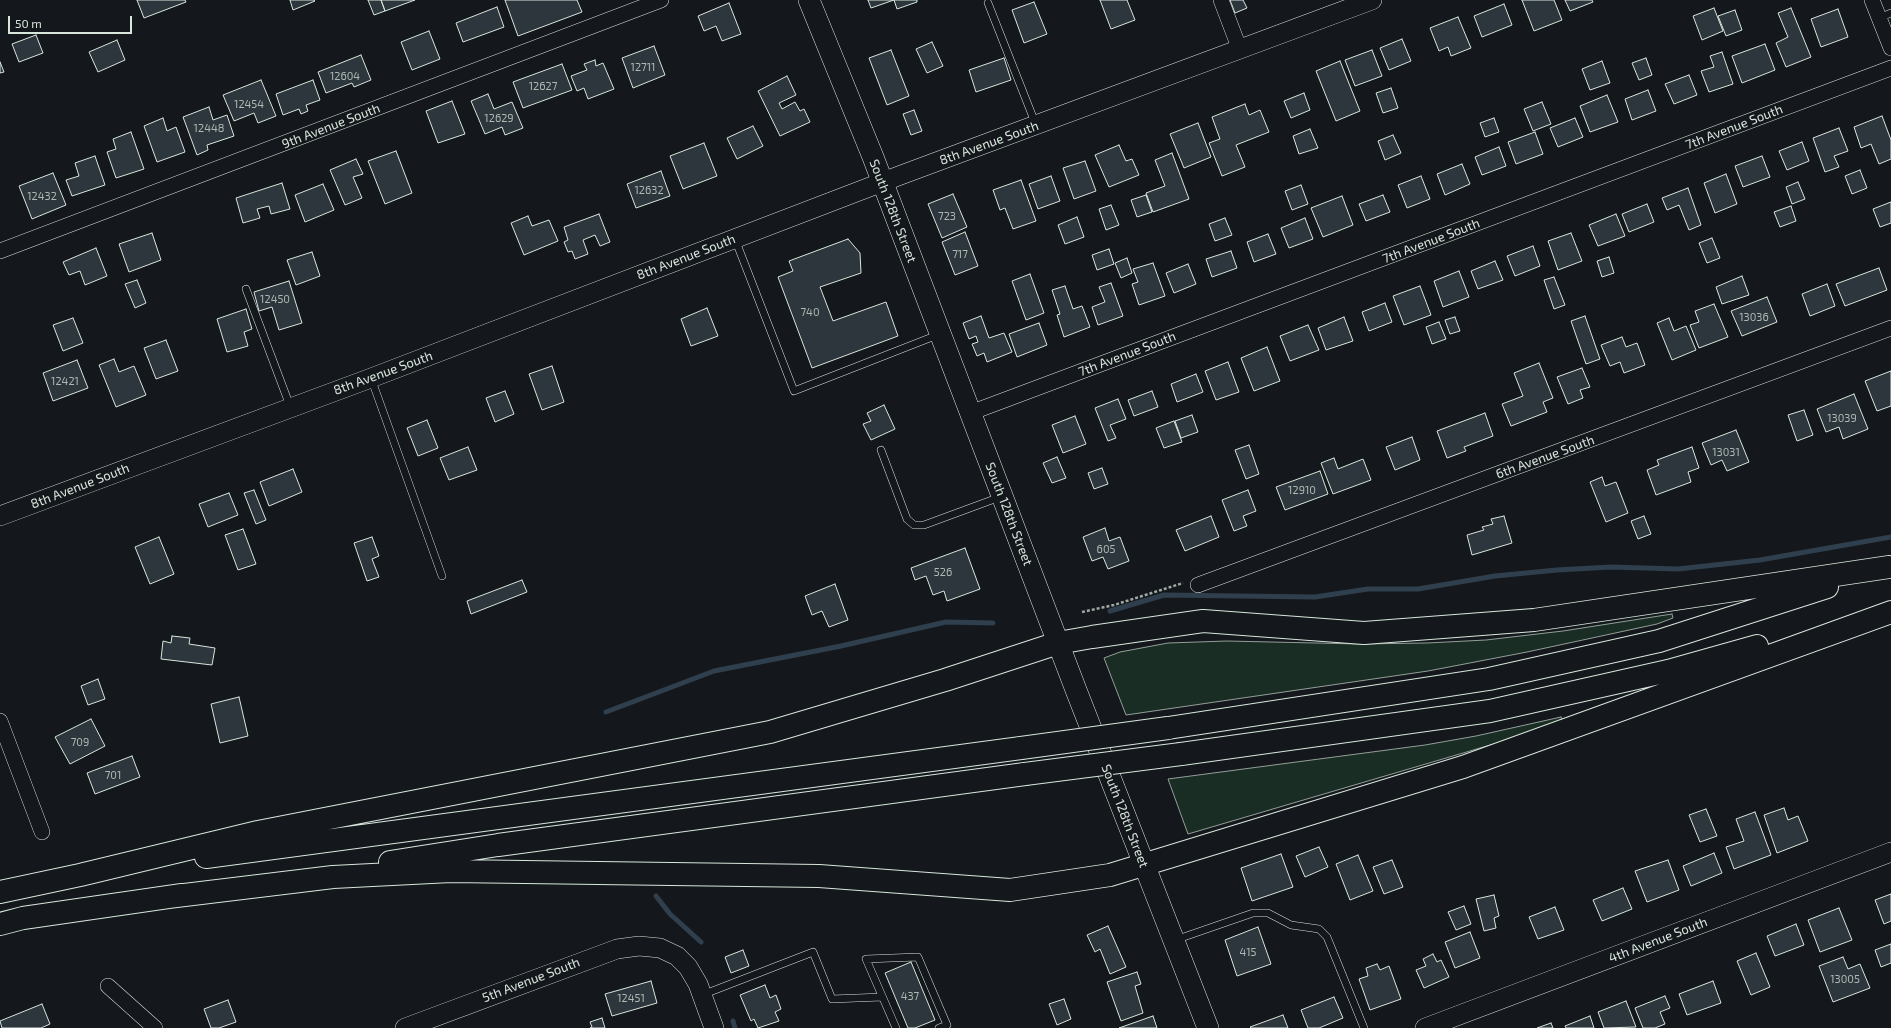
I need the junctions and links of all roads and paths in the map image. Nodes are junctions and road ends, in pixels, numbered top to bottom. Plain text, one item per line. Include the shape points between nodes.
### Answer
1 (661, 0) edge
2 (809, 0) edge
3 (1221, 0) edge
4 (1372, 0) edge
5 (1872, 0) edge
6 (988, 3) dead end
7 (1885, 16) edge
8 (1891, 48) edge
9 (1240, 50) junction
10 (1891, 68) edge
11 (1036, 125) junction
12 (883, 182) junction
13 (735, 239) junction
14 (0, 252) edge
15 (246, 289) dead end
16 (1891, 328) edge
17 (940, 334) junction
18 (371, 378) junction
19 (290, 407) junction
20 (970, 413) junction
21 (881, 450) dead end
22 (1002, 496) junction
23 (0, 516) edge
24 (1890, 567) edge
25 (442, 576) dead end
26 (1198, 585) joint
27 (1891, 611) edge
28 (1082, 612) dead end
29 (1058, 643) junction
30 (0, 721) edge
31 (42, 832) dead end
32 (1891, 852) edge
33 (1144, 866) junction
34 (80, 875) junction
35 (0, 892) edge
36 (168, 897) junction
37 (0, 924) edge
38 (1175, 940) junction
39 (108, 986) dead end
40 (702, 996) junction
41 (882, 997) junction
42 (155, 1028) edge
43 (405, 1028) edge
44 (714, 1028) edge
45 (896, 1028) edge
46 (939, 1028) edge
47 (1208, 1028) edge
48 (1364, 1028) edge
49 (1425, 1028) edge

1 - 14 street, 9th Avenue South
2 - 12 main road, South 128th Street
3 - 9 street
4 - 9 street, 8th Avenue South
5 - 7 street
6 - 11 lane
7 - 8 street
9 - 11 street, 8th Avenue South
10 - 20 street, 7th Avenue South
11 - 12 street, 8th Avenue South
12 - 13 street, 8th Avenue South
12 - 17 main road, South 128th Street
13 - 17 lane via 794,391
13 - 18 street, 8th Avenue South
15 - 19 lane
16 - 26 street, 6th Avenue South
17 - 20 main road, South 128th Street
18 - 19 street, 8th Avenue South
18 - 25 lane
19 - 23 street, 8th Avenue South
20 - 22 main road, South 128th Street
21 - 22 lane via 907,519 914,525 924,525
22 - 29 main road, South 128th Street
24 - 29 highway via 1534,620 1364,633 1203,621
24 - 34 highway, bridge via 1659,641 1489,679 1168,728
26 - 28 path via 1190,589 1188,582
27 - 33 highway via 1463,767
27 - 36 highway, bridge via 1668,671 1490,711 498,845
29 - 33 main road, South 128th Street
29 - 34 highway via 770,732 266,830
30 - 31 street
32 - 49 street, 4th Avenue South
33 - 36 highway via 1110,875 1010,890 819,876 451,871 333,877
33 - 38 main road, South 128th Street
34 - 35 highway
36 - 37 highway via 23,918
38 - 47 main road, South 128th Street
38 - 48 lane via 1253,913 1268,913 1291,924 1319,929 1327,937
39 - 42 street
40 - 41 lane via 813,952 832,999
40 - 43 street, 5th Avenue South via 688,967 677,956 660,948 639,946 617,949
40 - 44 street
41 - 45 lane
41 - 46 lane via 866,959 918,957 946,1025

